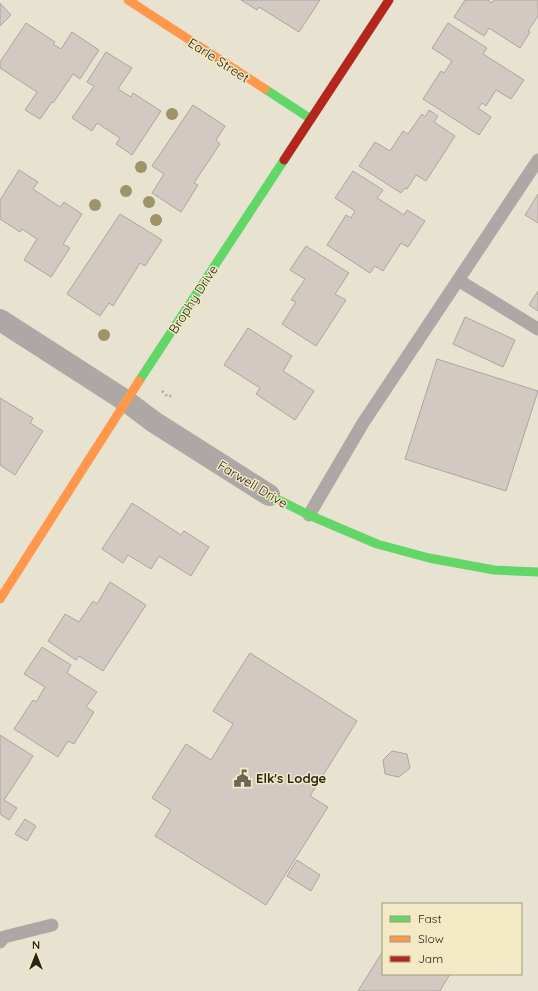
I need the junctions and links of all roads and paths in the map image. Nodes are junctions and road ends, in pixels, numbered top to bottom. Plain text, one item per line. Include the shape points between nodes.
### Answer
1 (128, 0) edge
2 (389, 0) edge
3 (311, 119) junction
4 (538, 160) edge
5 (458, 280) junction
6 (0, 320) edge
7 (538, 329) edge
8 (160, 389) dead end
9 (172, 395) dead end
10 (126, 401) junction
11 (269, 495) joint
12 (309, 515) junction
13 (538, 572) edge
14 (0, 599) edge
15 (52, 925) dead end
16 (0, 942) edge

1 - 3 street, Earle Street
2 - 3 street, Brophy Drive
3 - 10 street, Brophy Drive
4 - 5 lane
5 - 7 lane
5 - 12 lane via 363,423
6 - 10 street, Farwell Drive
8 - 9 path via 168,397
10 - 11 street, Farwell Drive via 154,422
10 - 14 street, Brophy Drive
11 - 12 street, Farwell Drive
12 - 13 street, Farwell Drive via 377,544 429,558 494,570
15 - 16 lane via 4,937

